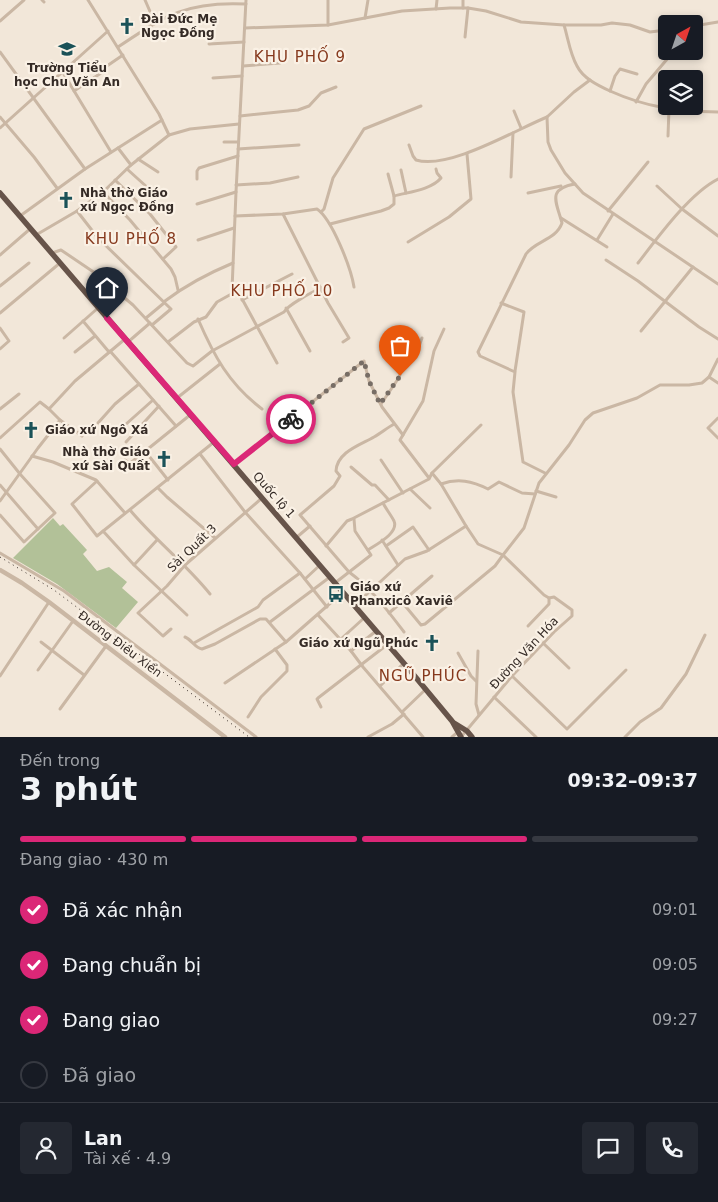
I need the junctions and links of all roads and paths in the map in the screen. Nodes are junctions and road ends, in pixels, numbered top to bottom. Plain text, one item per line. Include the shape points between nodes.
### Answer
1 (24, 0) edge
2 (88, 0) edge
3 (145, 0) edge
4 (328, 0) edge
5 (368, 0) edge
6 (437, 0) edge
7 (463, 0) edge
8 (246, 2) edge
9 (463, 8) junction
10 (468, 8) junction
11 (436, 9) junction
12 (366, 18) junction
13 (0, 21) edge
14 (155, 22) junction
15 (718, 22) edge
16 (328, 24) junction
17 (703, 24) edge
18 (564, 25) junction
19 (245, 28) junction
20 (108, 31) junction
21 (658, 31) edge
22 (465, 37) dead end
23 (244, 42) junction
24 (209, 44) dead end
25 (118, 47) junction
26 (0, 52) edge
27 (123, 55) junction
28 (666, 60) edge
29 (280, 63) dead end
30 (243, 66) junction
31 (62, 71) junction
32 (637, 74) dead end
33 (242, 76) junction
34 (212, 78) dead end
35 (590, 80) junction
36 (336, 87) dead end
37 (74, 91) junction
38 (610, 91) junction
39 (33, 97) junction
40 (636, 102) junction
41 (421, 106) dead end
42 (658, 108) edge
43 (514, 111) dead end
44 (703, 111) edge
45 (718, 112) edge
46 (669, 115) edge
47 (240, 116) junction
48 (0, 117) edge
49 (548, 117) junction
50 (162, 120) junction
51 (5, 123) junction
52 (239, 124) junction
53 (0, 128) edge
54 (521, 128) junction
55 (513, 133) junction
56 (169, 135) junction
57 (668, 136) dead end
58 (224, 142) dead end
59 (238, 142) junction
60 (409, 145) dead end
61 (299, 146) dead end
62 (118, 148) junction
63 (238, 149) junction
64 (111, 152) junction
65 (467, 154) junction
66 (238, 156) junction
67 (138, 159) junction
68 (648, 162) dead end
69 (131, 165) junction
70 (85, 169) junction
71 (127, 169) junction
72 (436, 169) dead end
73 (401, 170) dead end
74 (158, 172) dead end
75 (388, 174) dead end
76 (298, 177) dead end
77 (512, 177) dead end
78 (197, 179) dead end
79 (718, 179) edge
80 (115, 180) junction
81 (575, 184) junction
82 (236, 185) junction
83 (562, 186) junction
84 (657, 186) dead end
85 (57, 188) junction
86 (148, 188) dead end
87 (103, 192) junction
88 (236, 192) junction
89 (0, 193) edge
90 (406, 193) junction
91 (528, 193) dead end
92 (394, 196) junction
93 (197, 204) dead end
94 (682, 210) junction
95 (77, 211) junction
96 (608, 211) junction
97 (321, 212) junction
98 (283, 214) junction
99 (613, 214) junction
100 (20, 216) junction
101 (235, 216) junction
102 (560, 218) junction
103 (330, 224) junction
104 (234, 228) junction
105 (30, 229) junction
106 (36, 235) junction
107 (718, 236) edge
108 (198, 240) dead end
109 (597, 240) junction
110 (655, 241) junction
111 (408, 242) dead end
112 (608, 246) dead end
113 (51, 253) junction
114 (0, 255) edge
115 (163, 259) junction
116 (606, 260) dead end
117 (28, 262) dead end
118 (60, 263) junction
119 (233, 263) junction
120 (638, 263) dead end
121 (693, 267) junction
122 (292, 274) dead end
123 (0, 278) edge
124 (4, 282) junction
125 (718, 284) edge
126 (0, 286) edge
127 (354, 286) dead end
128 (321, 288) junction
129 (178, 290) junction
130 (235, 292) junction
131 (242, 300) junction
132 (665, 300) junction
133 (164, 302) junction
134 (501, 303) junction
135 (98, 308) junction
136 (286, 308) junction
137 (0, 313) edge
138 (146, 318) junction
139 (198, 319) junction
140 (84, 321) junction
141 (151, 324) junction
142 (256, 326) junction
143 (0, 328) edge
144 (444, 329) dead end
145 (641, 330) dead end
146 (95, 336) junction
147 (64, 338) dead end
148 (422, 338) dead end
149 (718, 339) edge
150 (126, 341) junction
151 (168, 342) junction
152 (343, 342) dead end
153 (0, 349) edge
154 (212, 351) junction
155 (310, 351) dead end
156 (75, 352) dead end
157 (110, 352) junction
158 (718, 359) edge
159 (277, 363) dead end
160 (220, 364) junction
161 (515, 372) junction
162 (709, 377) junction
163 (718, 383) edge
164 (139, 384) junction
165 (19, 394) dead end
166 (177, 398) junction
167 (153, 400) junction
168 (380, 404) junction
169 (159, 406) junction
170 (0, 409) edge
171 (49, 409) junction
172 (262, 409) dead end
173 (191, 414) junction
174 (718, 418) edge
175 (60, 420) junction
176 (98, 423) dead end
177 (394, 424) junction
178 (125, 425) dead end
179 (481, 425) dead end
180 (176, 426) junction
181 (403, 435) junction
182 (82, 436) dead end
183 (0, 438) edge
184 (718, 438) edge
185 (126, 442) dead end
186 (214, 442) junction
187 (0, 449) edge
188 (145, 451) junction
189 (200, 454) junction
190 (32, 456) junction
191 (125, 460) dead end
192 (381, 460) dead end
193 (234, 464) junction
194 (351, 467) dead end
195 (432, 472) junction
196 (545, 473) junction
197 (20, 474) junction
198 (429, 479) junction
199 (168, 480) junction
200 (97, 481) junction
201 (441, 484) junction
202 (0, 485) edge
203 (158, 488) junction
204 (410, 489) junction
205 (7, 493) junction
206 (403, 493) junction
207 (535, 493) junction
208 (262, 497) junction
209 (556, 497) dead end
210 (389, 500) junction
211 (0, 501) edge
212 (383, 503) junction
213 (430, 508) dead end
214 (130, 510) junction
215 (245, 512) junction
216 (125, 513) junction
217 (0, 515) edge
218 (354, 518) junction
219 (310, 526) junction
220 (466, 526) junction
221 (38, 529) junction
222 (104, 532) junction
223 (389, 534) junction
224 (215, 538) junction
225 (297, 538) junction
226 (157, 540) junction
227 (382, 540) junction
228 (393, 541) junction
229 (326, 546) junction
230 (386, 546) junction
231 (368, 550) junction
232 (429, 550) junction
233 (0, 553) edge
234 (503, 555) junction
235 (134, 565) junction
236 (184, 565) junction
237 (320, 565) junction
238 (398, 565) junction
239 (0, 570) edge
240 (300, 572) junction
241 (349, 572) junction
242 (432, 576) dead end
243 (330, 577) junction
244 (304, 579) junction
245 (335, 583) junction
246 (313, 590) junction
247 (160, 591) junction
248 (370, 591) junction
249 (344, 592) junction
250 (210, 594) dead end
251 (550, 598) junction
252 (49, 602) junction
253 (402, 602) junction
254 (355, 606) junction
255 (327, 607) junction
256 (389, 613) junction
257 (187, 615) dead end
258 (318, 615) junction
259 (365, 618) junction
260 (73, 621) junction
261 (270, 622) junction
262 (528, 626) dead end
263 (171, 629) dead end
264 (376, 631) junction
265 (404, 632) dead end
266 (704, 635) dead end
267 (185, 637) dead end
268 (341, 640) junction
269 (41, 642) dead end
270 (286, 642) junction
271 (194, 643) junction
272 (544, 643) junction
273 (388, 644) junction
274 (106, 646) junction
275 (276, 649) junction
276 (52, 650) junction
277 (352, 651) junction
278 (478, 651) dead end
279 (458, 653) dead end
280 (404, 663) junction
281 (361, 665) junction
282 (568, 668) dead end
283 (38, 670) dead end
284 (626, 670) dead end
285 (0, 676) edge
286 (84, 676) junction
287 (512, 676) junction
288 (477, 682) junction
289 (225, 683) dead end
290 (380, 686) junction
291 (426, 689) junction
292 (494, 697) junction
293 (321, 707) dead end
294 (60, 709) dead end
295 (403, 713) junction
296 (480, 716) junction
297 (248, 717) dead end
298 (462, 733) edge
299 (225, 737) edge
300 (256, 737) edge
301 (368, 737) edge
302 (423, 737) edge
303 (452, 737) edge
304 (472, 737) edge
305 (536, 737) edge
306 (624, 737) edge

1 - 13 street
2 - 20 street
3 - 14 street
4 - 16 street
5 - 12 street
6 - 11 street
7 - 9 street
8 - 14 street via 203,5
8 - 19 street
9 - 10 street
9 - 11 street
10 - 18 street via 521,22
10 - 22 street
11 - 12 street
12 - 16 street
14 - 25 street
15 - 17 street
16 - 19 street
18 - 21 street via 612,23
18 - 35 street via 576,65
19 - 23 street
20 - 25 street
20 - 31 street
23 - 24 street
23 - 30 street
25 - 27 street
26 - 39 street
27 - 37 street
27 - 50 street
28 - 40 street
29 - 30 street
30 - 33 street
31 - 37 street
31 - 39 street
32 - 38 street via 620,69
33 - 34 street
33 - 47 street
35 - 38 street
35 - 49 street
36 - 47 street via 321,93 314,103 298,110
37 - 64 street
38 - 40 street
39 - 51 street
39 - 70 street
40 - 42 street
41 - 97 street via 364,129 333,178
43 - 54 street
44 - 45 street
46 - 57 street
47 - 52 street
48 - 51 street
49 - 54 street
49 - 81 street via 551,150
50 - 56 street
50 - 62 street
51 - 53 street
51 - 85 street
52 - 56 street via 190,129
52 - 59 street
54 - 55 street
55 - 65 street
55 - 77 street
56 - 67 street
58 - 59 street
59 - 63 street
60 - 65 street via 416,160 421,161
61 - 63 street
62 - 64 street
62 - 69 street
63 - 66 street
64 - 70 street
65 - 111 street via 471,199
66 - 78 street via 199,168
66 - 82 street
67 - 69 street
67 - 74 street
68 - 96 street
69 - 71 street
70 - 85 street
71 - 80 street
71 - 86 street
72 - 90 street via 441,178 439,181
73 - 90 street
75 - 92 street
76 - 82 street
79 - 94 street
80 - 87 street
80 - 115 street via 150,214 176,247
81 - 83 street
81 - 96 street via 582,193
82 - 88 street
83 - 91 street
83 - 102 street via 556,194
84 - 94 street
85 - 100 street
87 - 95 street
87 - 115 street
88 - 93 street
88 - 101 street
89 - 100 highway, Quốc lộ 1
90 - 92 street
92 - 103 street via 394,204 389,208
94 - 107 street
94 - 110 street
95 - 106 street
95 - 133 street via 98,238
96 - 99 street
97 - 98 street via 317,209
97 - 103 street
98 - 101 street
98 - 128 street
99 - 109 street
99 - 110 street
100 - 105 highway, Quốc lộ 1
101 - 104 street
102 - 109 street
102 - 134 street via 562,223 556,232 531,247 526,254
103 - 127 street via 349,265
104 - 108 street
104 - 119 street
105 - 106 highway, Quốc lộ 1
105 - 114 street
106 - 113 highway, Quốc lộ 1
109 - 112 street
110 - 120 street
110 - 121 street
113 - 118 highway, Quốc lộ 1
113 - 138 street via 61,250 95,273
115 - 129 street via 175,277
116 - 132 street
117 - 124 street
118 - 135 highway, Quốc lộ 1
118 - 137 street
119 - 129 street
119 - 130 street via 232,290
121 - 125 street
121 - 132 street
122 - 131 street
123 - 124 street
124 - 126 street
128 - 136 street
128 - 152 street via 349,338
129 - 133 street
130 - 131 street
130 - 139 street via 217,302 206,316
131 - 142 street
132 - 145 street
132 - 149 street
133 - 138 street
133 - 141 street via 172,309
134 - 161 street via 524,312
134 - 161 street via 478,354
135 - 140 street
135 - 150 highway, Quốc lộ 1
136 - 142 street
136 - 155 street
138 - 141 street
139 - 151 street
139 - 154 street
140 - 146 street
140 - 147 street
141 - 150 street
141 - 151 street
142 - 154 street
142 - 159 street
143 - 153 street via 9,342
144 - 181 street via 434,351 423,401
146 - 156 street
146 - 157 street
148 - 168 street via 418,350
150 - 157 street
150 - 166 highway, Quốc lộ 1
151 - 154 street via 193,366
154 - 160 street
157 - 164 street
157 - 171 street via 75,381
158 - 162 street
160 - 166 street
160 - 172 street via 241,391
161 - 196 street via 513,392 523,462
162 - 163 street
162 - 196 street via 694,384 660,385 637,398 593,413 580,425 569,446
164 - 167 street
164 - 176 street
165 - 170 street
166 - 173 highway, Quốc lộ 1
167 - 169 street
167 - 178 street
168 - 177 street
168 - 193 street via 364,361
169 - 180 street
169 - 185 street
171 - 175 street
171 - 183 street via 42,402 38,403
173 - 180 street
173 - 186 highway, Quốc lộ 1
174 - 184 street via 708,428
175 - 182 street
175 - 190 street
177 - 181 street
177 - 219 street via 357,444 339,461 336,469 340,476 336,484 300,515
179 - 195 street
180 - 188 street
181 - 198 street via 400,440
186 - 189 street
186 - 193 highway, Quốc lộ 1
187 - 197 street
188 - 191 street via 131,462
188 - 199 street
189 - 199 street
189 - 215 street
190 - 197 street
190 - 200 street
192 - 206 street
193 - 208 highway, Quốc lộ 1
194 - 210 street
195 - 198 street
195 - 201 street
196 - 207 street
197 - 205 street
197 - 221 street via 55,512
198 - 204 street
199 - 203 street
200 - 216 street
200 - 222 street via 72,504 97,536
201 - 207 street via 452,480 472,482 488,489 499,482 522,493
201 - 220 street
202 - 205 street
203 - 214 street
203 - 224 street
204 - 206 street
204 - 213 street
205 - 211 street
205 - 221 street
206 - 210 street
207 - 209 street
207 - 234 street via 524,528
208 - 215 street, Sài Quất 3
208 - 225 highway, Quốc lộ 1
210 - 212 street
212 - 218 street
212 - 223 street via 394,522 394,529
214 - 216 street
214 - 226 street
215 - 224 street, Sài Quất 3
215 - 240 street
216 - 222 street
217 - 221 street via 24,542
218 - 229 street via 347,521
218 - 231 street via 355,531
219 - 225 street
219 - 229 street
220 - 232 street
220 - 234 street via 478,544
222 - 235 street
223 - 227 street
223 - 228 street
224 - 236 street, Sài Quất 3
225 - 237 highway, Quốc lộ 1
226 - 235 street
226 - 236 street
227 - 230 street
227 - 231 street
228 - 230 street
228 - 232 street via 413,527
229 - 241 street
230 - 238 street
231 - 241 street via 371,555
232 - 238 street
233 - 300 street via 64,592
234 - 251 street, Đường Văn Hóa
234 - 253 street via 495,566 425,624 421,625
235 - 247 street
236 - 247 street, Sài Quất 3
236 - 250 street
237 - 243 highway, Quốc lộ 1
237 - 244 street
238 - 248 street
239 - 252 street, Đường Điều Xiển
240 - 244 street
240 - 271 street via 262,600 258,607
241 - 245 street
241 - 248 street
242 - 253 street
243 - 245 highway, Quốc lộ 1
243 - 246 street
244 - 246 street
245 - 249 highway, Quốc lộ 1
246 - 255 street
246 - 261 street
247 - 257 street
247 - 263 street, Sài Quất 3 via 138,614 162,636
248 - 254 street
248 - 256 street
249 - 254 highway, Quốc lộ 1
249 - 255 street
251 - 262 street via 549,604
251 - 272 street, Đường Văn Hóa via 556,598 573,613
252 - 260 street, Đường Điều Xiển
252 - 285 street
253 - 256 street
254 - 259 highway, Quốc lộ 1
255 - 258 street
256 - 265 street
258 - 268 street
258 - 270 street
259 - 264 highway, Quốc lộ 1
259 - 268 street
260 - 274 street, Đường Điều Xiển
260 - 276 street
261 - 270 street
261 - 271 street via 260,618 202,650
264 - 273 highway, Quốc lộ 1
264 - 277 street
266 - 306 street via 686,674 661,708
267 - 271 street
268 - 277 street
269 - 276 street
270 - 275 street
272 - 282 street
272 - 287 street, Đường Văn Hóa
273 - 280 highway, Quốc lộ 1
273 - 281 street
274 - 286 street
274 - 299 street, Đường Điều Xiển
275 - 289 street
275 - 297 street via 287,665 287,671 261,697
276 - 283 street
276 - 286 street
277 - 281 street
278 - 288 street
279 - 288 street
280 - 290 street
280 - 291 highway, Quốc lộ 1
281 - 290 street
281 - 293 street via 318,698
284 - 287 street via 567,729
286 - 294 street
287 - 292 street, Đường Văn Hóa
288 - 296 street via 476,704
290 - 295 street
291 - 295 street
291 - 298 highway, Quốc lộ 1
292 - 296 street, Đường Văn Hóa
292 - 305 street
295 - 301 street via 392,724
295 - 302 street
296 - 298 street, Đường Văn Hóa
298 - 303 street, Đường Văn Hóa
298 - 304 highway, Quốc lộ 1

